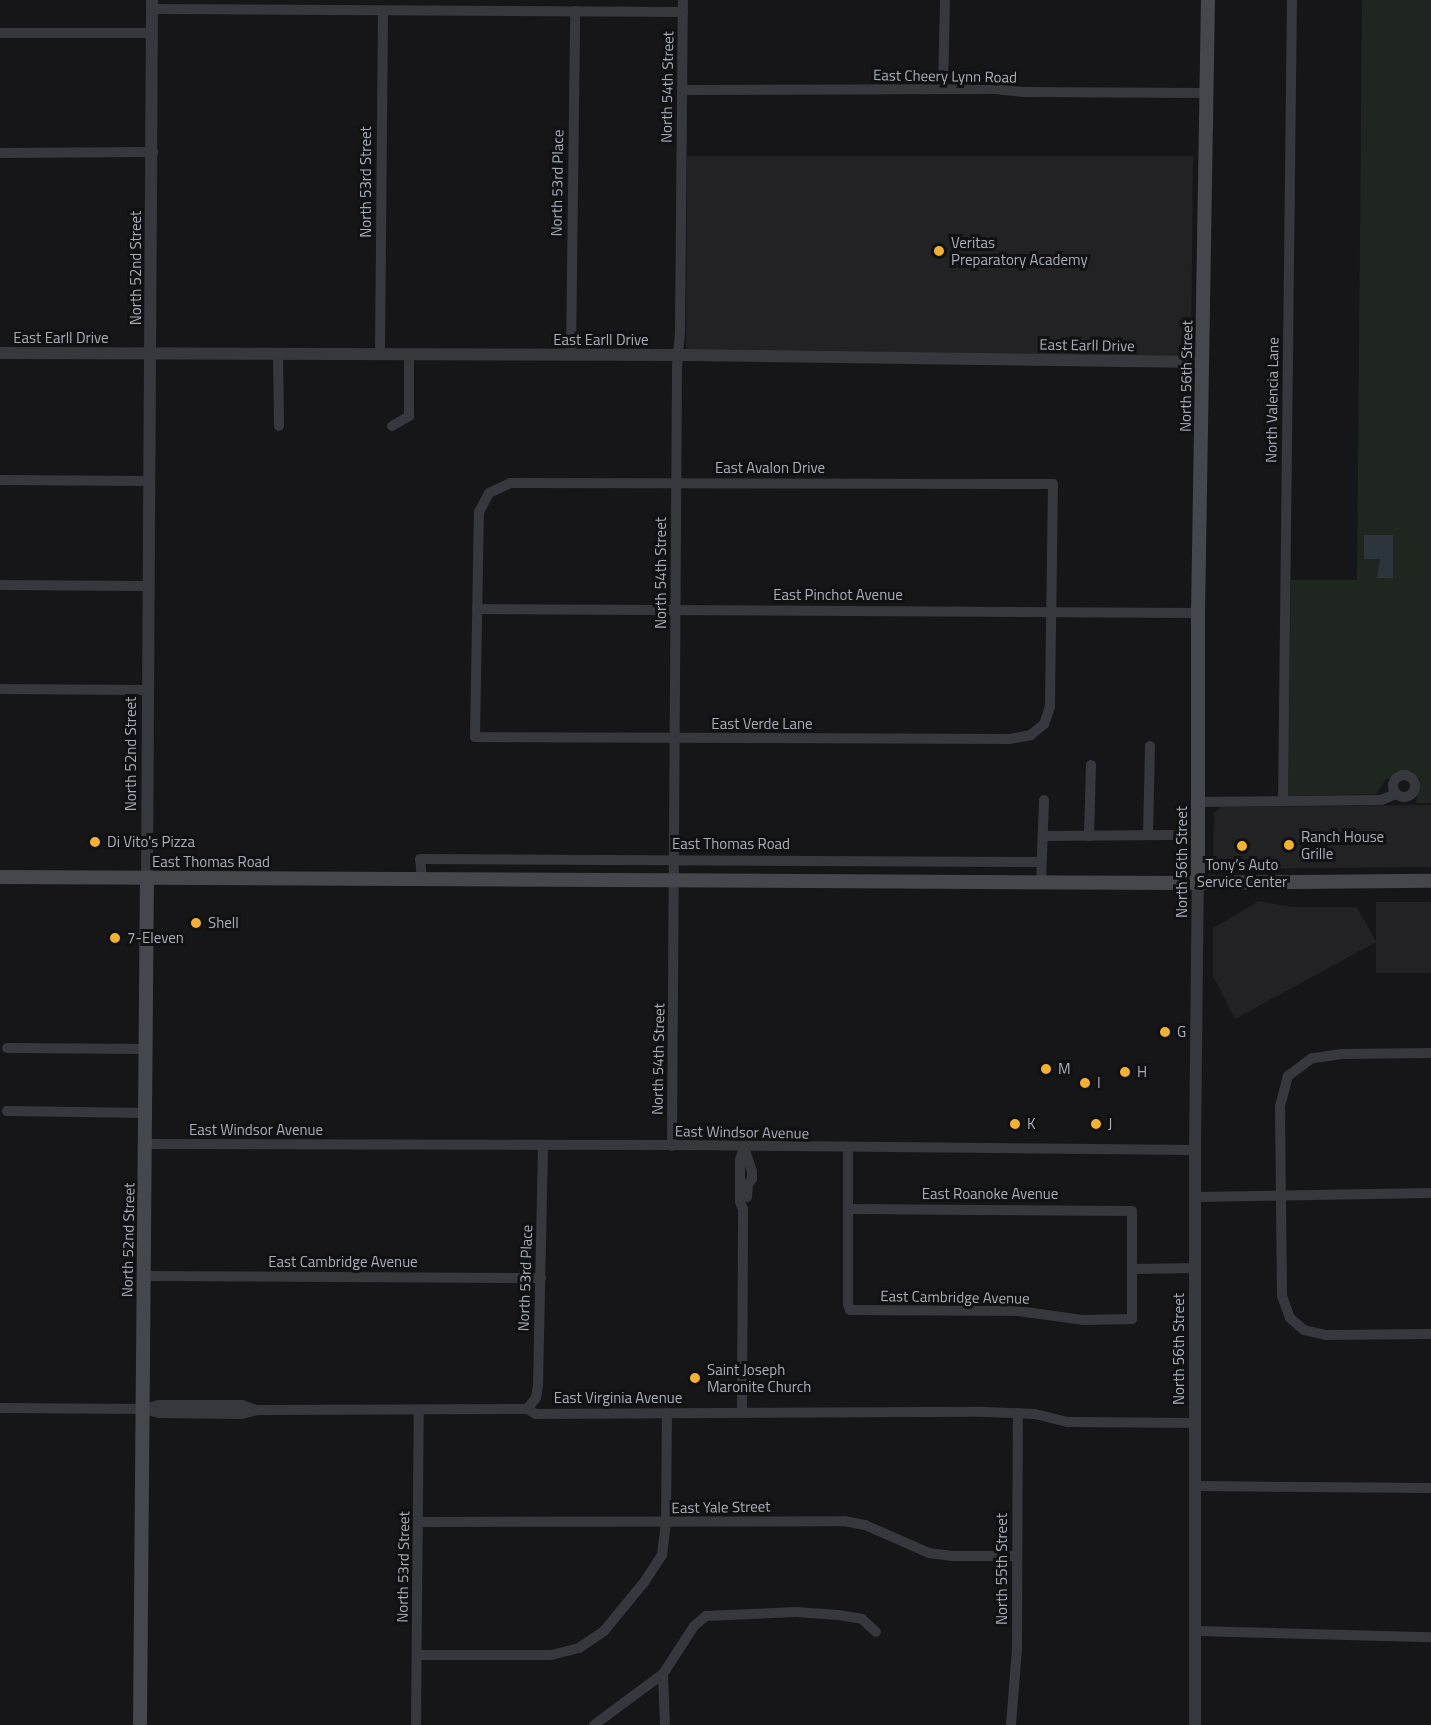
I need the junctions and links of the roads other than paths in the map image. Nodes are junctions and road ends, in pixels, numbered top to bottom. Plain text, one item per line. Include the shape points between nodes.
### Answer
1 (683, 0) edge
2 (945, 0) edge
3 (1208, 0) edge
4 (1292, 0) edge
5 (152, 4) edge
6 (383, 11) junction
7 (575, 11) junction
8 (683, 12) junction
9 (0, 33) edge
10 (152, 33) junction
11 (943, 89) junction
12 (683, 90) junction
13 (1207, 93) junction
14 (153, 152) junction
15 (0, 153) edge
16 (0, 353) edge
17 (152, 353) junction
18 (278, 354) junction
19 (380, 354) junction
20 (409, 354) junction
21 (571, 355) junction
22 (677, 355) junction
23 (1202, 362) junction
24 (279, 426) dead end
25 (392, 426) dead end
26 (0, 480) edge
27 (150, 481) junction
28 (676, 483) junction
29 (0, 585) edge
30 (149, 586) junction
31 (477, 609) junction
32 (676, 609) junction
33 (1051, 611) junction
34 (1198, 614) junction
35 (0, 689) edge
36 (147, 690) junction
37 (675, 738) junction
38 (1150, 746) dead end
39 (1091, 765) dead end
40 (1396, 794) dead end
41 (1044, 800) dead end
42 (1283, 801) junction
43 (1199, 802) junction
44 (1044, 836) junction
45 (1089, 836) junction
46 (1148, 836) junction
47 (1172, 836) dead end
48 (675, 860) junction
49 (1041, 862) junction
50 (0, 877) edge
51 (147, 879) junction
52 (422, 880) junction
53 (675, 881) junction
54 (1431, 881) edge
55 (1041, 882) junction
56 (1198, 883) junction
57 (7, 1048) dead end
58 (146, 1048) junction
59 (1431, 1053) edge
60 (7, 1111) dead end
61 (146, 1113) junction
62 (146, 1144) junction
63 (543, 1146) junction
64 (672, 1146) junction
65 (744, 1147) junction
66 (848, 1148) junction
67 (1195, 1150) junction
68 (1431, 1193) edge
69 (1281, 1195) junction
70 (1196, 1197) junction
71 (848, 1209) junction
72 (1195, 1268) junction
73 (1134, 1269) junction
74 (144, 1276) junction
75 (542, 1278) junction
76 (1431, 1334) edge
77 (0, 1408) edge
78 (144, 1409) junction
79 (527, 1409) junction
80 (419, 1410) junction
81 (667, 1413) junction
82 (742, 1413) junction
83 (1018, 1413) junction
84 (1196, 1424) junction
85 (1196, 1486) junction
86 (1431, 1488) edge
87 (418, 1522) junction
88 (666, 1522) junction
89 (1017, 1556) junction
90 (1196, 1631) junction
91 (876, 1632) dead end
92 (1431, 1637) edge
93 (417, 1655) junction
94 (663, 1674) junction
95 (140, 1725) edge
96 (416, 1725) edge
97 (594, 1725) edge
98 (665, 1725) edge
99 (1011, 1725) edge
100 (1195, 1725) edge

1 - 8 street, North 54th Street
2 - 11 street
3 - 13 main road, North 56th Street
4 - 42 street, North Valencia Lane
5 - 6 street
5 - 10 street, North 52nd Street
6 - 7 street
6 - 19 street, North 53rd Street
7 - 8 street
7 - 21 street, North 53rd Place
8 - 12 street, North 54th Street
9 - 10 street
10 - 14 street, North 52nd Street
11 - 12 street, East Cheery Lynn Road
11 - 13 street, East Cheery Lynn Road
12 - 22 street, North 54th Street
13 - 23 main road, North 56th Street
14 - 15 street
14 - 17 street, North 52nd Street
16 - 17 street, East Earll Drive
17 - 18 street, East Earll Drive
17 - 27 street, North 52nd Street
18 - 19 street, East Earll Drive
18 - 24 street
19 - 20 street, East Earll Drive
20 - 21 street, East Earll Drive
20 - 25 street via 409,416
21 - 22 street, East Earll Drive
22 - 23 street, East Earll Drive
22 - 28 street, North 54th Street
23 - 34 main road, North 56th Street
26 - 27 street
27 - 30 street, North 52nd Street
28 - 31 street, East Avalon Drive via 510,483 489,493 478,512
28 - 32 street, North 54th Street
28 - 33 street, East Avalon Drive via 1053,484
29 - 30 street
30 - 36 street, North 52nd Street
31 - 32 street, East Pinchot Avenue
31 - 37 street, East Verde Lane via 475,737
32 - 33 street, East Pinchot Avenue
32 - 37 street, North 54th Street
33 - 34 street, East Pinchot Avenue
33 - 37 street, East Verde Lane via 1050,707 1044,724 1031,735 1010,739
34 - 43 main road, North 56th Street
35 - 36 street
36 - 51 street, North 52nd Street
37 - 48 street, North 54th Street
38 - 46 street
39 - 45 street
40 - 42 street via 1381,800
41 - 44 street
42 - 43 street
43 - 56 main road, North 56th Street
44 - 45 street
44 - 49 street
45 - 46 street
46 - 47 street
48 - 49 street, East Thomas Road
48 - 52 street, East Thomas Road via 420,859
48 - 53 street, North 54th Street
49 - 55 street
50 - 51 main road, East Thomas Road
51 - 52 main road, East Thomas Road
51 - 58 main road, North 52nd Street
52 - 53 main road, East Thomas Road
53 - 55 main road, East Thomas Road
53 - 64 street, North 54th Street
54 - 56 main road, East Thomas Road
55 - 56 main road, East Thomas Road
56 - 67 street, North 56th Street
57 - 58 street
58 - 61 main road, North 52nd Street
59 - 69 street via 1324,1055 1294,1070 1281,1097
60 - 61 street
61 - 62 main road, North 52nd Street
62 - 63 street, East Windsor Avenue
62 - 74 main road, North 52nd Street
63 - 64 street, East Windsor Avenue
63 - 75 street, North 53rd Place
64 - 65 street, East Windsor Avenue
65 - 66 street, East Windsor Avenue
65 - 82 street via 753,1172 752,1179 744,1184
66 - 67 street, East Windsor Avenue
66 - 71 street
67 - 70 street, North 56th Street
68 - 69 street
69 - 70 street
69 - 76 street via 1282,1296 1290,1318 1304,1330 1324,1335
70 - 72 street, North 56th Street
71 - 73 street, East Roanoke Avenue via 1132,1211
71 - 73 street, East Cambridge Avenue via 849,1310 1018,1311 1083,1320 1132,1319
72 - 73 street
72 - 84 street, North 56th Street
74 - 75 street, East Cambridge Avenue
74 - 78 main road, North 52nd Street
75 - 79 street, North 53rd Place via 538,1385 536,1398
77 - 78 street, East Virginia Avenue
78 - 80 street, East Virginia Avenue via 159,1405 242,1405 256,1410
78 - 95 main road, North 52nd Street
79 - 80 street, East Virginia Avenue
79 - 81 street, East Virginia Avenue via 536,1414
80 - 87 street, North 53rd Street
81 - 82 street, East Virginia Avenue
81 - 88 street
82 - 83 street, East Virginia Avenue
83 - 84 street, East Virginia Avenue via 1068,1422
83 - 89 street, North 55th Street
84 - 85 street, North 56th Street
85 - 86 street
85 - 90 street, North 56th Street
87 - 88 street, East Yale Street
87 - 93 street, North 53rd Street
88 - 89 street, East Yale Street via 854,1522 929,1553
88 - 93 street via 662,1555 656,1567 604,1631 579,1648 531,1656
89 - 99 street, North 55th Street via 1017,1649
90 - 92 street
90 - 100 street, North 56th Street
91 - 94 street via 862,1619 838,1615 786,1612 706,1616 694,1626
93 - 96 street, North 53rd Street
94 - 97 street
94 - 98 street

